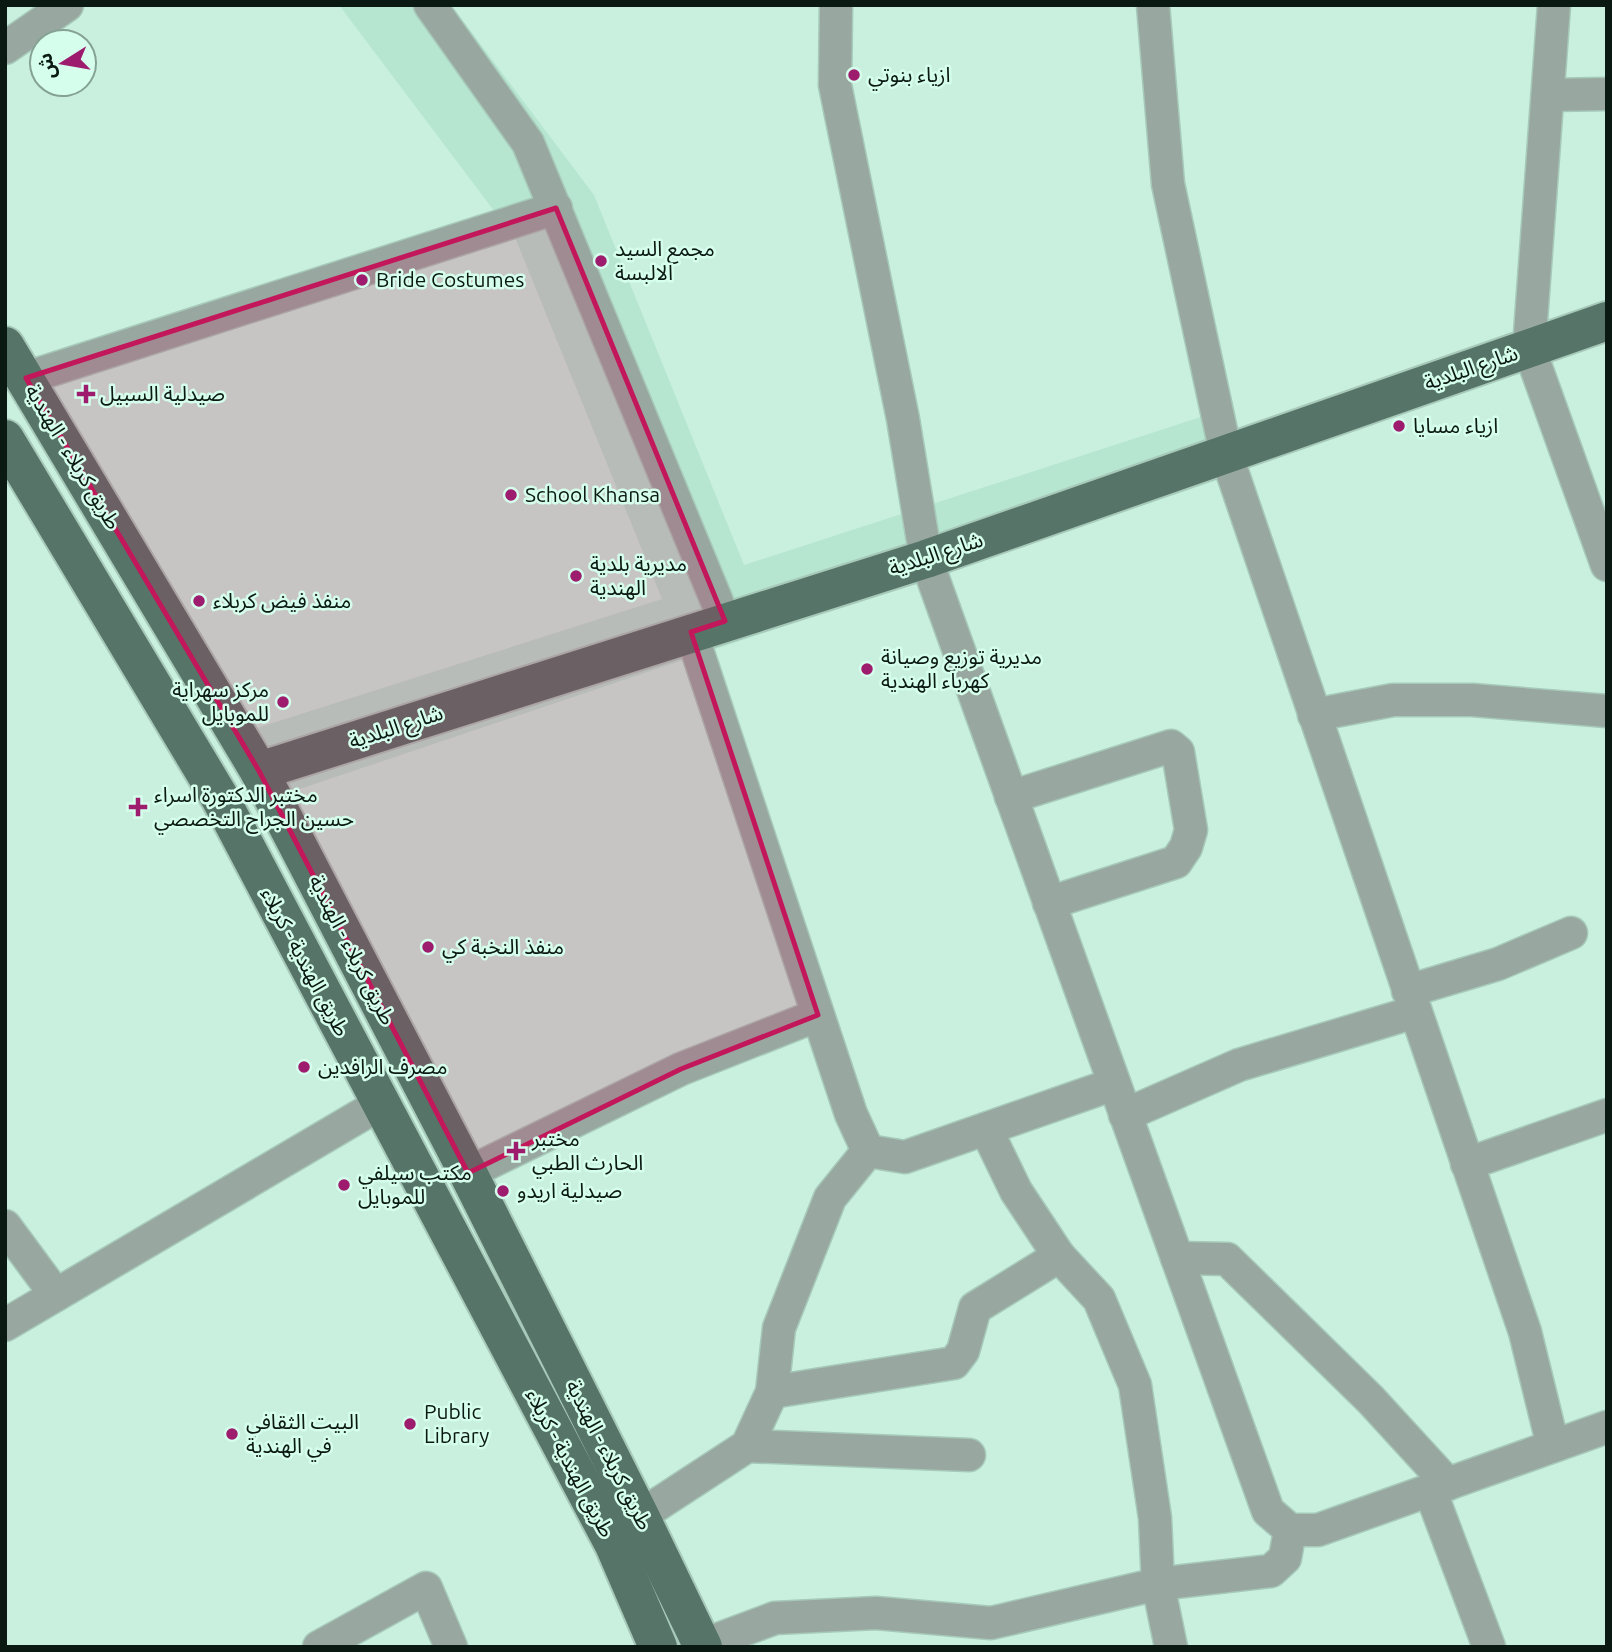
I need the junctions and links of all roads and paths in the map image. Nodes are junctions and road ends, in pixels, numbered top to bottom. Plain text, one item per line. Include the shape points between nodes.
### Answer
1 (66, 5) edge
2 (430, 5) edge
3 (836, 5) edge
4 (1153, 5) edge
5 (1554, 5) edge
6 (5, 48) edge
7 (1607, 94) edge
8 (1548, 95) junction
9 (556, 208) junction
10 (1607, 321) edge
11 (5, 346) edge
12 (1529, 348) junction
13 (26, 378) junction
14 (5, 439) edge
15 (1226, 454) junction
16 (926, 559) junction
17 (1607, 565) edge
18 (708, 627) junction
19 (1607, 711) edge
20 (1314, 715) junction
21 (259, 771) junction
22 (1011, 797) junction
23 (1049, 903) junction
24 (1571, 933) dead end
25 (1411, 1002) junction
26 (818, 1014) junction
27 (1115, 1084) junction
28 (380, 1104) junction
29 (1125, 1115) junction
30 (1607, 1115) edge
31 (986, 1129) junction
32 (868, 1151) junction
33 (1467, 1164) junction
34 (468, 1173) junction
35 (5, 1226) edge
36 (1059, 1256) junction
37 (1177, 1258) junction
38 (56, 1295) junction
39 (5, 1325) edge
40 (772, 1392) junction
41 (1607, 1427) edge
42 (747, 1446) junction
43 (1552, 1446) junction
44 (969, 1455) dead end
45 (1439, 1487) junction
46 (640, 1516) junction
47 (1290, 1530) junction
48 (1158, 1584) junction
49 (989, 1635) edge
50 (703, 1646) edge
51 (319, 1647) edge
52 (452, 1647) edge
53 (658, 1647) edge
54 (1171, 1647) edge
55 (1489, 1647) edge

1 - 6 street
2 - 9 street via 528,143
3 - 16 street via 835,85 903,419
4 - 15 street via 1168,184
5 - 8 street
7 - 8 street
8 - 12 street
9 - 13 street
9 - 18 street
10 - 12 main road, شارع البلدية
11 - 13 main road, طريق كربلاء - الهندية
12 - 15 main road, شارع البلدية
12 - 17 street
13 - 21 main road, طريق كربلاء - الهندية
14 - 28 main road, طريق الهندية - كربلاء via 220,798
15 - 16 main road, شارع البلدية
15 - 20 street
16 - 18 main road, شارع البلدية
16 - 22 street
18 - 21 main road, شارع البلدية
18 - 26 street
19 - 20 street via 1393,700
20 - 25 street
21 - 34 main road, طريق كربلاء - الهندية
22 - 23 street
22 - 23 street via 1171,746 1178,752 1191,830 1176,862
23 - 27 street
24 - 25 street
25 - 29 street via 1239,1065
25 - 33 street
26 - 32 street via 850,1114
26 - 34 street via 681,1069
27 - 29 street
27 - 31 street
28 - 38 street
28 - 53 main road, طريق الهندية - كربلاء via 614,1545
29 - 37 street
30 - 33 street
31 - 32 street via 905,1157
31 - 36 street via 1016,1191
32 - 40 street via 830,1198 779,1328
33 - 43 street via 1525,1332
34 - 46 main road, طريق كربلاء - الهندية
35 - 38 street
36 - 40 street via 975,1308 963,1351 954,1363
36 - 48 street via 1099,1300 1135,1385 1155,1518
37 - 45 street via 1227,1259 1371,1400
37 - 47 street via 1268,1511
38 - 39 street
40 - 42 street
41 - 43 street
42 - 44 street
42 - 46 street
43 - 45 street
45 - 47 street via 1318,1530
45 - 55 street
46 - 50 main road, طريق كربلاء - الهندية
47 - 48 street via 1285,1558 1271,1571
48 - 49 street
48 - 54 street
49 - 50 street via 876,1613 775,1618
51 - 52 street via 426,1588

